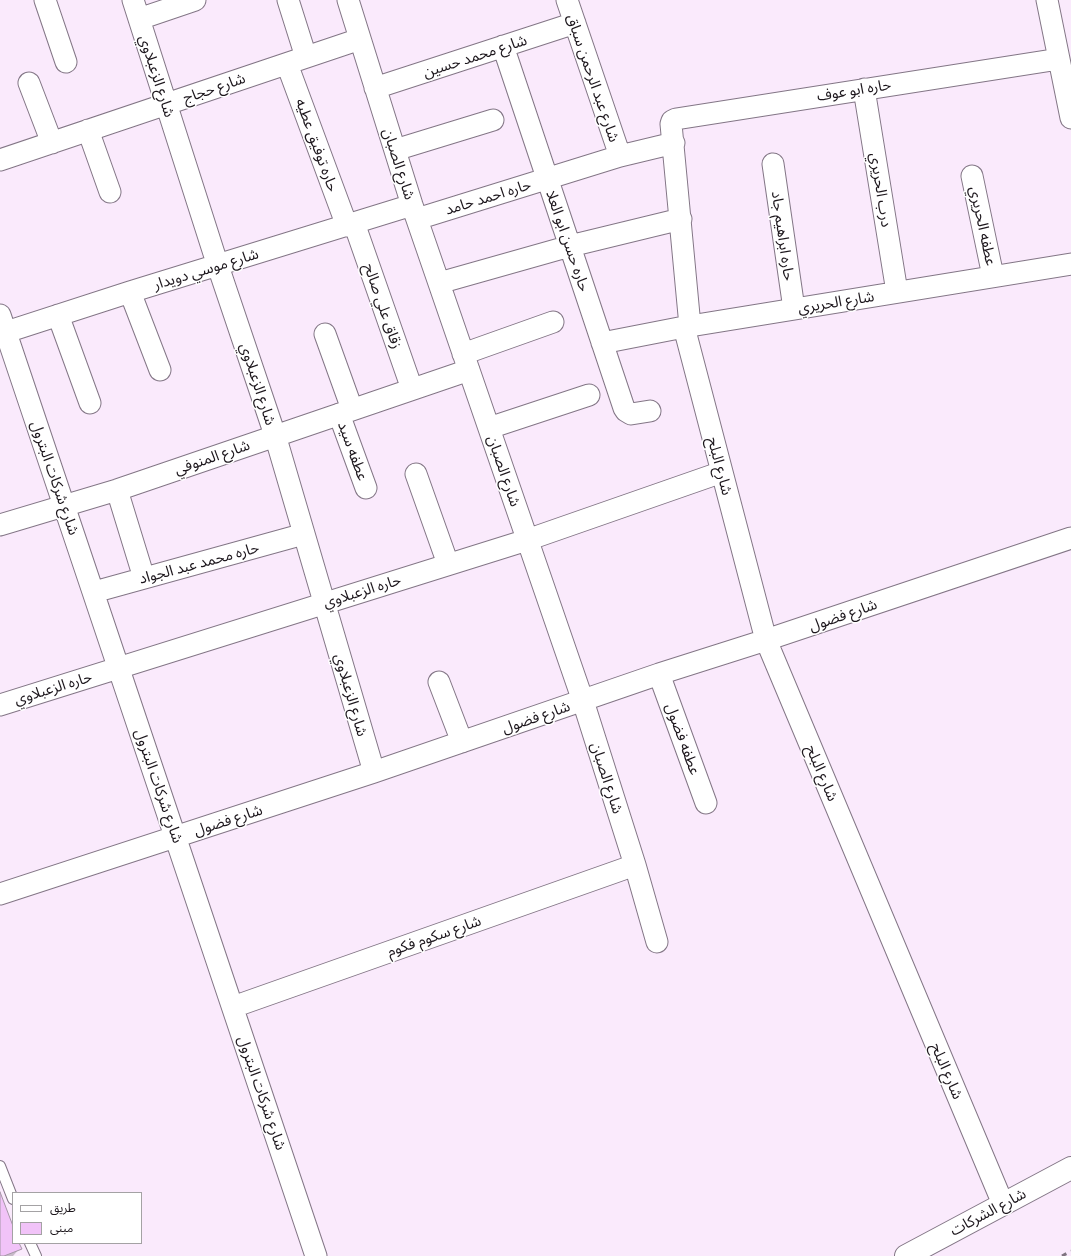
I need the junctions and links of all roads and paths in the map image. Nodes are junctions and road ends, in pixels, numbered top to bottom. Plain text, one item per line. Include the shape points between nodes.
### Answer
1 (45, 0) edge
2 (195, 0) edge
3 (288, 0) edge
4 (348, 0) edge
5 (567, 0) edge
6 (1048, 0) edge
7 (136, 9) edge
8 (575, 23) junction
9 (360, 39) junction
10 (503, 46) junction
11 (306, 57) junction
12 (1059, 59) junction
13 (66, 62) dead end
14 (287, 64) junction
15 (29, 83) dead end
16 (375, 88) junction
17 (864, 89) junction
18 (166, 104) junction
19 (1071, 118) edge
20 (493, 120) dead end
21 (88, 130) junction
22 (52, 143) junction
23 (674, 143) junction
24 (395, 150) junction
25 (620, 156) junction
26 (0, 160) edge
27 (773, 164) dead end
28 (972, 176) dead end
29 (547, 179) junction
30 (110, 192) dead end
31 (415, 212) junction
32 (681, 219) junction
33 (350, 224) junction
34 (570, 246) junction
35 (1071, 264) edge
36 (218, 266) junction
37 (993, 276) junction
38 (439, 283) junction
39 (130, 292) junction
40 (897, 292) junction
41 (794, 309) junction
42 (58, 315) junction
43 (553, 322) dead end
44 (687, 326) junction
45 (2, 327) edge
46 (325, 334) dead end
47 (602, 343) junction
48 (466, 362) junction
49 (160, 370) dead end
50 (412, 389) junction
51 (589, 395) dead end
52 (90, 403) dead end
53 (650, 411) dead end
54 (346, 412) junction
55 (489, 428) junction
56 (275, 435) junction
57 (722, 472) junction
58 (416, 474) dead end
59 (366, 488) dead end
60 (117, 490) junction
61 (64, 506) junction
62 (0, 525) edge
63 (304, 534) junction
64 (1071, 538) edge
65 (527, 540) junction
66 (448, 564) junction
67 (144, 578) junction
68 (94, 592) junction
69 (324, 603) junction
70 (766, 640) junction
71 (119, 667) junction
72 (659, 674) junction
73 (439, 682) dead end
74 (583, 701) junction
75 (0, 704) edge
76 (462, 742) junction
77 (374, 772) junction
78 (706, 803) dead end
79 (176, 837) junction
80 (635, 865) junction
81 (0, 894) edge
82 (657, 942) dead end
83 (233, 1007) junction
84 (0, 1166) edge
85 (1071, 1168) edge
86 (12, 1196) edge
87 (1003, 1204) junction
88 (30, 1244) edge
89 (36, 1256) edge
90 (316, 1256) edge
91 (906, 1256) edge

1 - 13 street
2 - 7 street
3 - 11 street
4 - 9 street, شارع الصبان
5 - 8 street, شارع عبد الرحمن سباق
6 - 12 street
7 - 18 street, شارع الزعبلاوي
8 - 10 street, شارع محمد حسين
8 - 25 street, شارع عبد الرحمن سباق
9 - 11 street, شارع حجاج
9 - 16 street, شارع الصبان
10 - 16 street, شارع محمد حسين
10 - 29 street, حاره حسن ابو العلا
11 - 14 street, شارع حجاج
12 - 17 street, حاره ابو عوف
12 - 19 street
14 - 18 street, شارع حجاج
14 - 33 street, حاره توفيق عطيه
15 - 22 street
16 - 24 street, شارع الصبان
17 - 23 street, حاره ابو عوف via 676,119 671,124
17 - 40 street, درب الحريري
18 - 21 street, شارع حجاج
18 - 36 street, شارع الزعبلاوي
20 - 24 street
21 - 22 street, شارع حجاج
21 - 30 street
22 - 26 street, شارع حجاج
23 - 25 street, حاره احمد حامد
23 - 32 street, شارع البلح
24 - 31 street, شارع الصبان
25 - 29 street, حاره احمد حامد
27 - 41 street, حاره ابراهيم جاد
28 - 37 street, عطفه الحريري
29 - 31 street, حاره احمد حامد
29 - 34 street, حاره حسن ابو العلا
31 - 33 street, شارع موسي دويدار
31 - 38 street, شارع الصبان
32 - 34 street
32 - 44 street, شارع البلح
33 - 36 street, شارع موسي دويدار
33 - 50 street, زقاق علي صالح
34 - 38 street
34 - 47 street, حاره حسن ابو العلا
35 - 37 street, شارع الحريري
36 - 39 street, شارع موسي دويدار
36 - 56 street, شارع الزعبلاوي
37 - 40 street, شارع الحريري
38 - 48 street, شارع الصبان
39 - 42 street, شارع موسي دويدار
39 - 49 street
40 - 41 street, شارع الحريري
41 - 44 street, شارع الحريري
42 - 45 street, شارع موسي دويدار
42 - 52 street
43 - 48 street, شارع المنوفي
44 - 47 street, شارع الحريري
44 - 57 street, شارع البلح
45 - 61 street, شارع شركات البترول
46 - 54 street, عطفه سيد
47 - 53 street, حاره حسن ابو العلا via 626,412 631,414
48 - 50 street, شارع المنوفي
48 - 55 street, شارع الصبان
50 - 54 street, شارع المنوفي
51 - 55 street
54 - 56 street, شارع المنوفي
54 - 59 street, عطفه سيد
55 - 65 street, شارع الصبان
56 - 60 street, شارع المنوفي
56 - 63 street, شارع الزعبلاوي
57 - 65 street, حاره الزعبلاوي
57 - 70 street, شارع البلح
58 - 66 street
60 - 61 street, شارع المنوفي
60 - 67 street
61 - 62 street, شارع المنوفي
61 - 68 street, شارع شركات البترول
63 - 67 street, حاره محمد عبد الجواد
63 - 69 street, شارع الزعبلاوي
64 - 70 street, شارع فضول
65 - 66 street, حاره الزعبلاوي
65 - 74 street, شارع الصبان
66 - 69 street, حاره الزعبلاوي
67 - 68 street, حاره محمد عبد الجواد
68 - 71 street, شارع شركات البترول
69 - 71 street, حاره الزعبلاوي
69 - 77 street, شارع الزعبلاوي
70 - 72 street, شارع فضول
70 - 87 street, شارع البلح
71 - 75 street, حاره الزعبلاوي
71 - 79 street, شارع شركات البترول
72 - 74 street, شارع فضول
72 - 78 street, عطفه فضول
73 - 76 street
74 - 76 street, شارع فضول
74 - 80 street, شارع الصبان
76 - 77 street, شارع فضول
77 - 79 street, شارع فضول
79 - 81 street, شارع فضول
79 - 83 street, شارع شركات البترول
80 - 82 street, شارع الصبان
80 - 83 street, شارع سكوم فكوم
83 - 90 street, شارع شركات البترول
84 - 86 lane
85 - 87 main road, شارع الشركات
87 - 91 main road, شارع الشركات
88 - 89 lane

